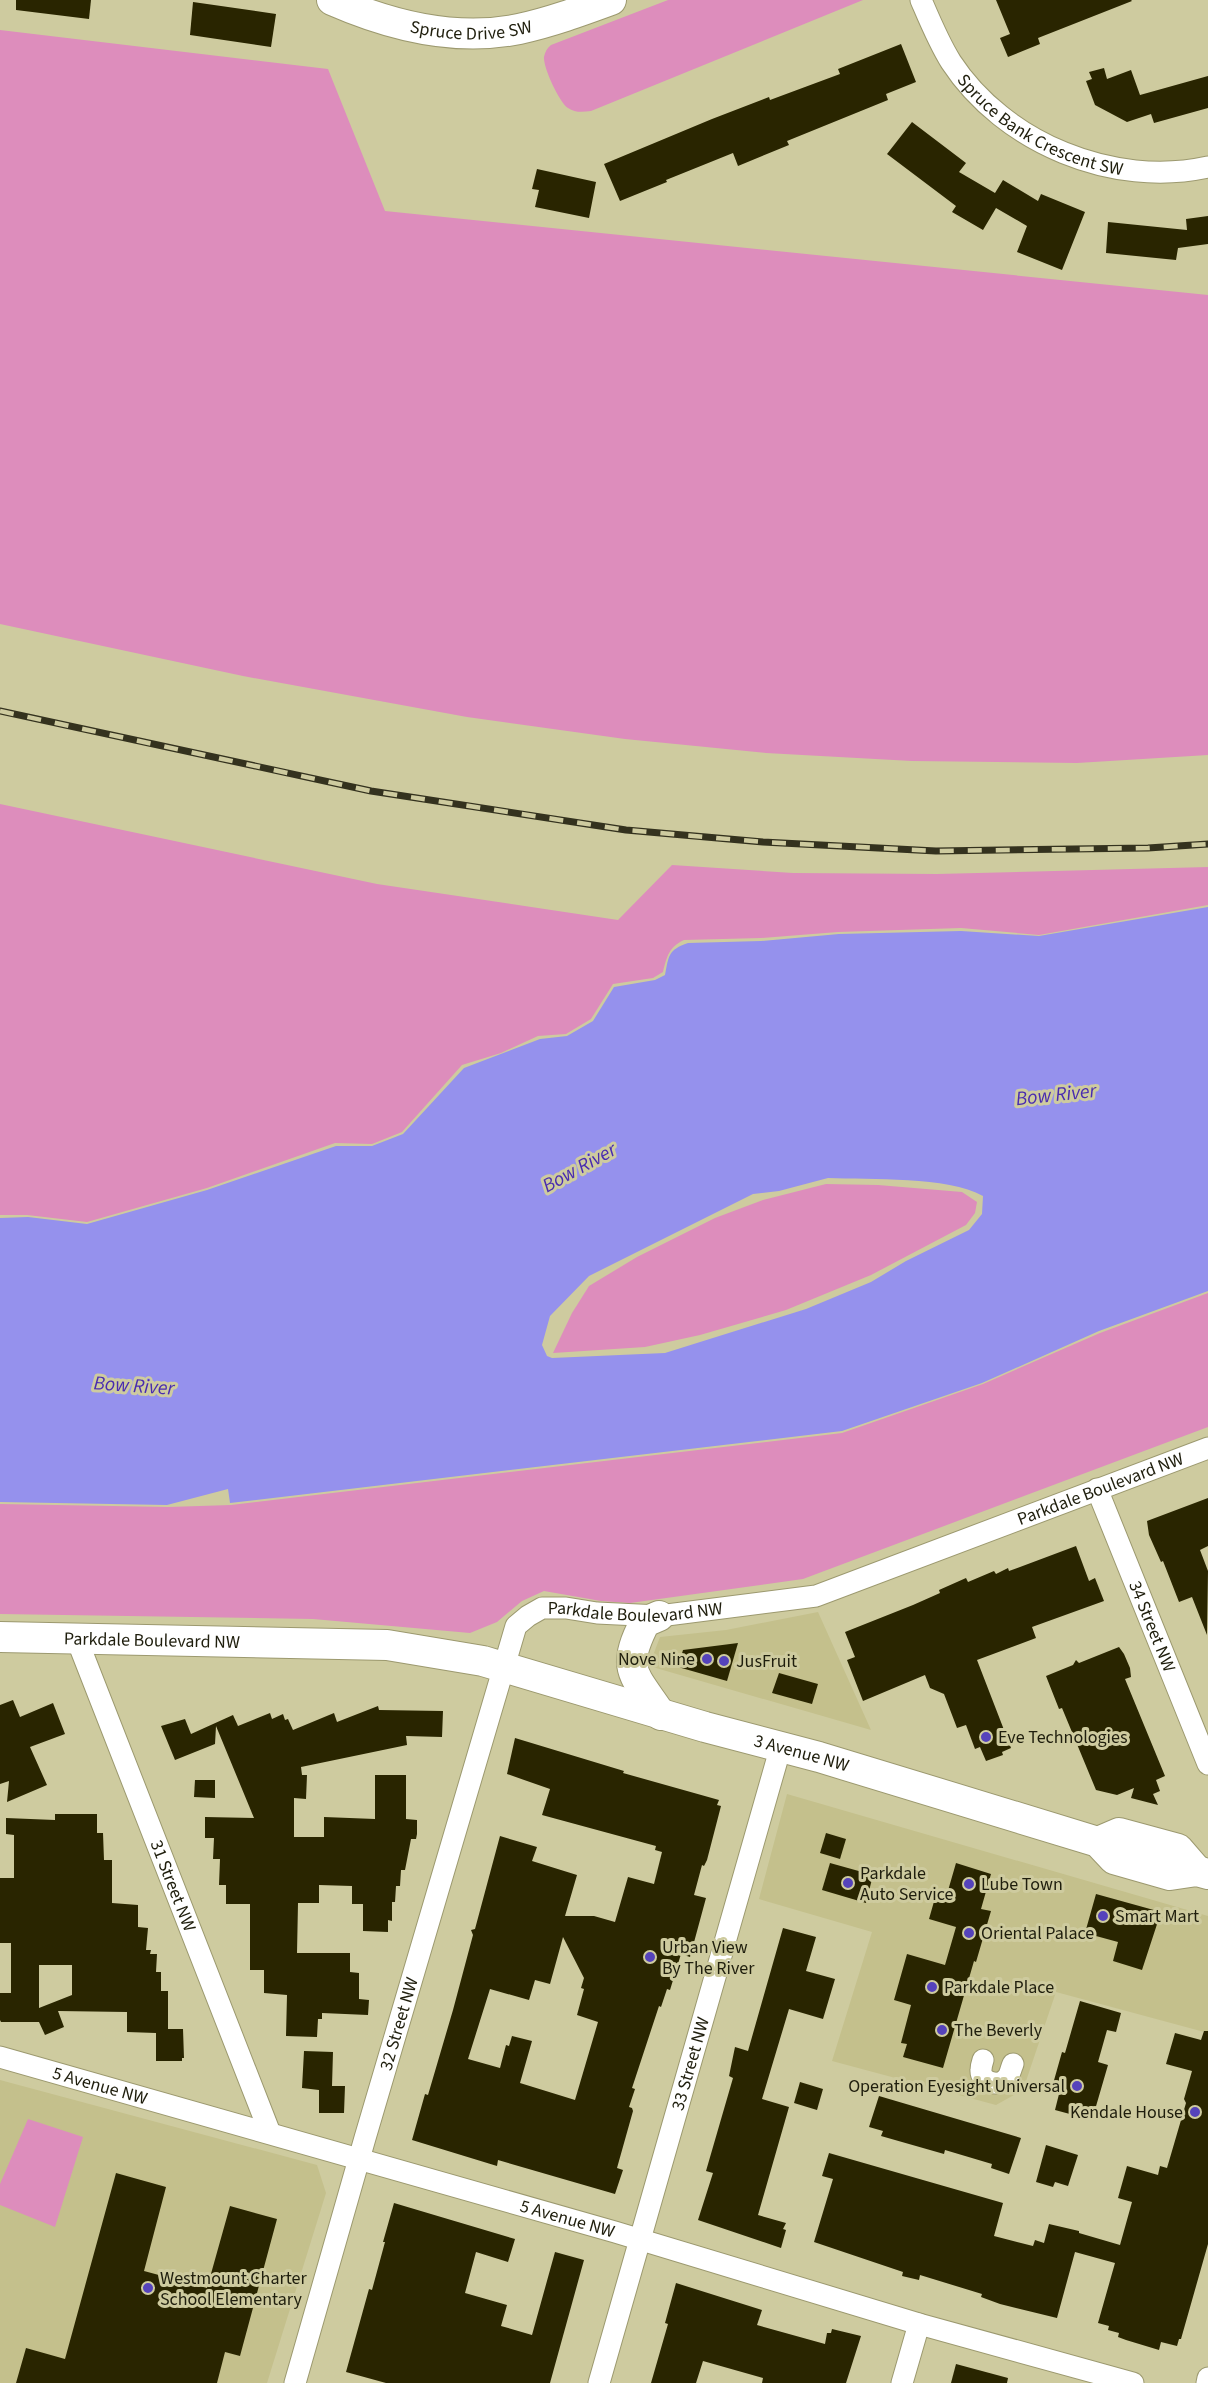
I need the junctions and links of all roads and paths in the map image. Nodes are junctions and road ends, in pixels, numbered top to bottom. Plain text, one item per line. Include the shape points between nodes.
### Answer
1 (332, 0) edge
2 (611, 0) edge
3 (921, 0) edge
4 (1208, 167) edge
5 (1208, 1448) edge
6 (1096, 1490) junction
7 (659, 1616) junction
8 (0, 1637) edge
9 (76, 1637) junction
10 (504, 1667) junction
11 (660, 1715) junction
12 (782, 1746) junction
13 (1208, 1764) edge
14 (1203, 1872) edge
15 (0, 2057) edge
16 (983, 2060) dead end
17 (1013, 2064) dead end
18 (270, 2133) junction
19 (358, 2160) junction
20 (640, 2240) junction
21 (919, 2324) junction
22 (1208, 2378) edge
23 (295, 2383) edge
24 (599, 2383) edge
25 (902, 2383) edge
26 (1133, 2383) edge
27 (1207, 2383) edge

1 - 2 main road, Spruce Drive SW via 400,24 460,33 519,29
3 - 4 street, Spruce Bank Crescent SW via 951,61 964,78 993,109 1031,136 1077,158 1110,167 1152,172
5 - 6 street, Parkdale Boulevard NW
6 - 7 street, Parkdale Boulevard NW via 816,1596
6 - 13 street, 34 Street NW
7 - 10 street, Parkdale Boulevard NW via 542,1608 516,1626
7 - 11 main road via 645,1622 630,1656 633,1672
8 - 9 main road, Parkdale Boulevard NW
9 - 10 main road, Parkdale Boulevard NW via 387,1645
9 - 18 street, 31 Street NW
10 - 11 main road, 3 Avenue NW
10 - 19 street, 32 Street NW
11 - 12 main road, 3 Avenue NW
12 - 14 main road, 3 Avenue NW via 1098,1842 1119,1833 1168,1847 1178,1850
12 - 20 street, 33 Street NW
15 - 18 street, 5 Avenue NW
16 - 17 street via 980,2071 992,2083 1007,2078
18 - 19 street, 5 Avenue NW
19 - 20 street, 5 Avenue NW
19 - 23 street, 32 Street NW
20 - 21 street, 5 Avenue NW
20 - 24 street, 33 Street NW
21 - 25 street
21 - 26 street, 5 Avenue NW
22 - 27 street

